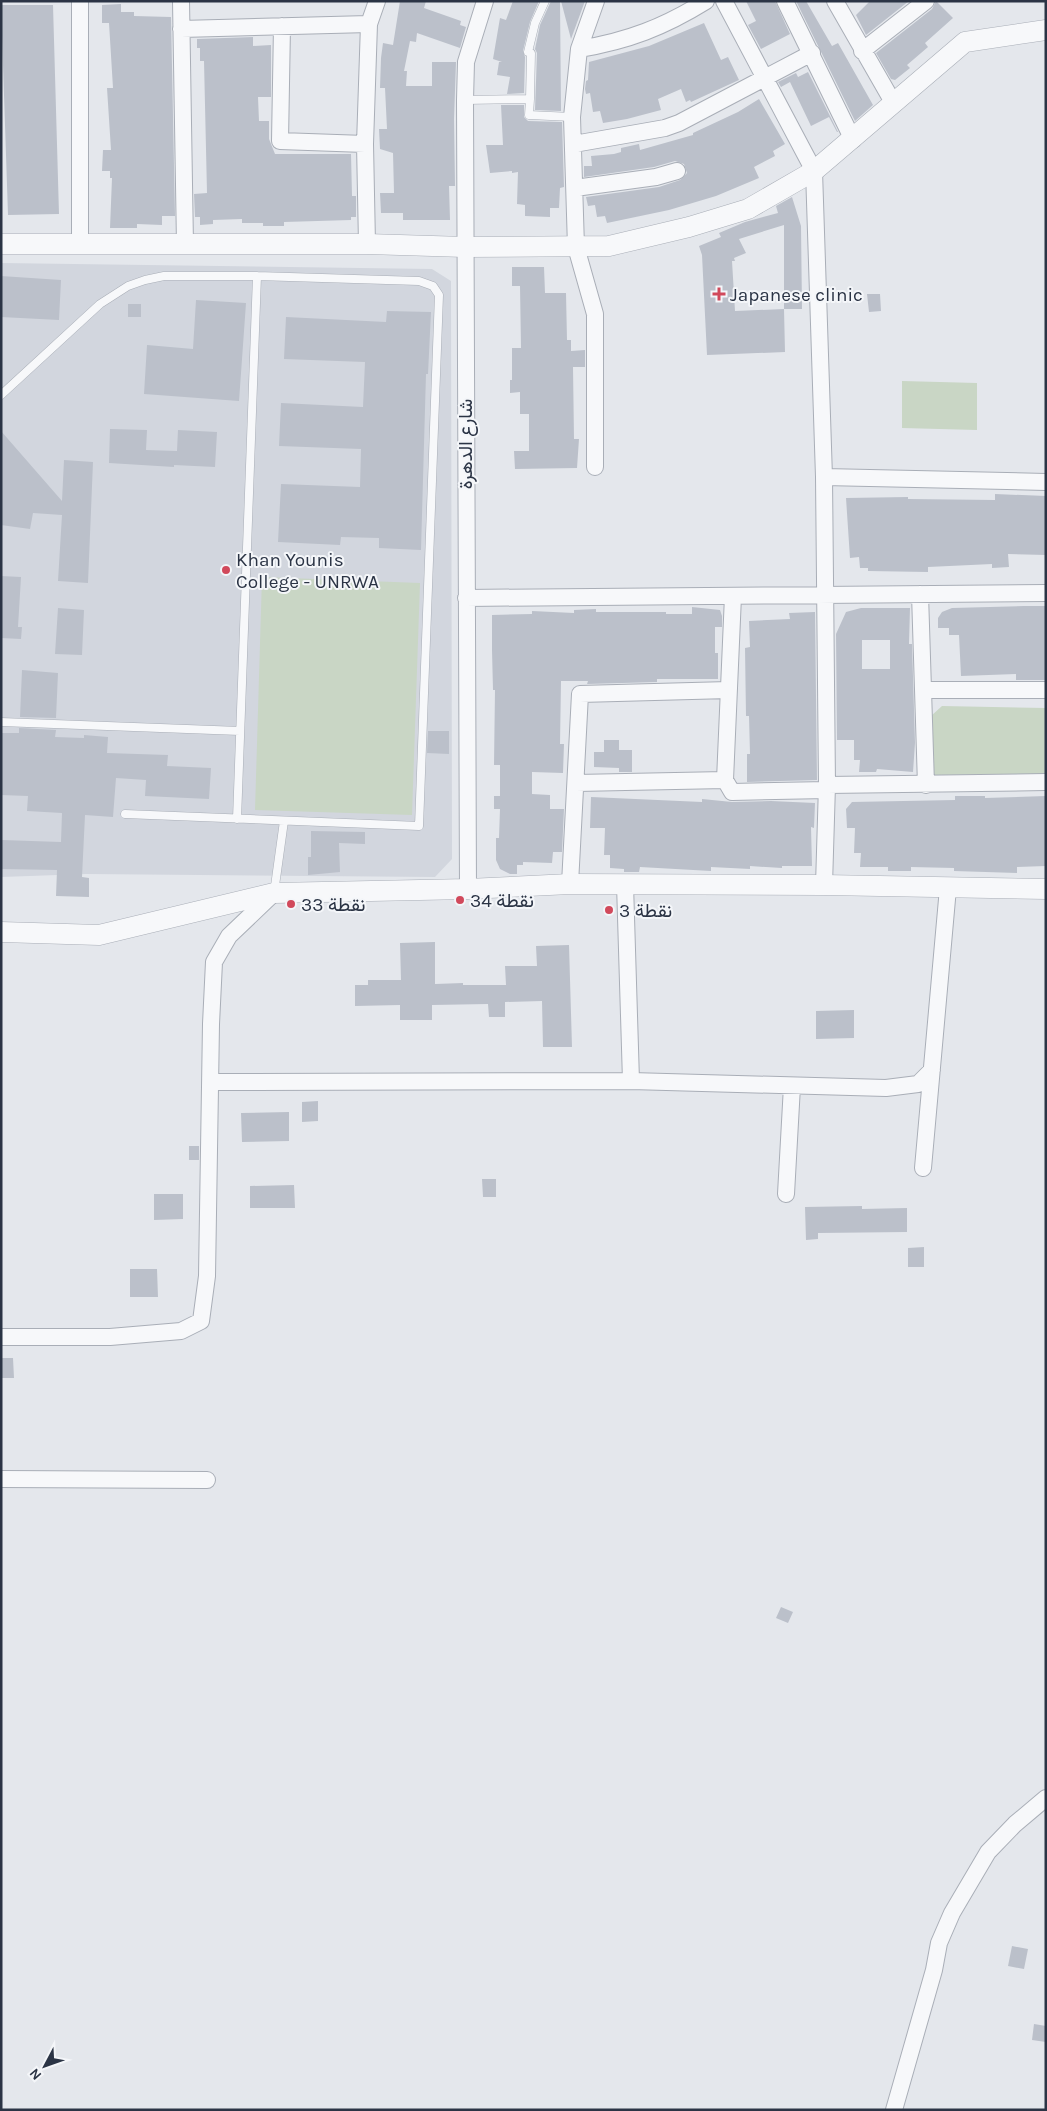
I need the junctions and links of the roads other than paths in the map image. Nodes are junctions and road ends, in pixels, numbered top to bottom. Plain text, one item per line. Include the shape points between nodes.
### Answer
1 (80, 1) edge
2 (181, 1) edge
3 (377, 1) edge
4 (486, 1) edge
5 (545, 1) edge
6 (596, 1) edge
7 (706, 1) edge
8 (724, 1) edge
9 (785, 1) edge
10 (926, 1) edge
11 (839, 3) edge
12 (369, 24) junction
13 (282, 26) junction
14 (181, 29) junction
15 (1046, 30) edge
16 (579, 49) junction
17 (862, 51) junction
18 (812, 53) junction
19 (764, 78) junction
20 (530, 99) junction
21 (465, 100) junction
22 (894, 104) junction
23 (572, 117) junction
24 (853, 140) junction
25 (366, 144) junction
26 (574, 144) junction
27 (676, 172) dead end
28 (814, 172) junction
29 (575, 188) junction
30 (1, 244) edge
31 (80, 244) junction
32 (367, 244) junction
33 (184, 245) junction
34 (465, 247) junction
35 (576, 247) junction
36 (256, 276) junction
37 (1, 395) edge
38 (595, 467) dead end
39 (824, 478) junction
40 (1046, 482) edge
41 (1046, 593) edge
42 (920, 594) junction
43 (824, 595) junction
44 (733, 596) junction
45 (466, 598) junction
46 (729, 690) junction
47 (923, 690) junction
48 (1046, 690) edge
49 (1, 722) edge
50 (240, 731) junction
51 (725, 780) junction
52 (1046, 782) edge
53 (576, 783) junction
54 (926, 785) junction
55 (827, 788) junction
56 (125, 814) dead end
57 (237, 819) junction
58 (284, 821) junction
59 (570, 884) junction
60 (625, 884) junction
61 (824, 885) junction
62 (948, 888) junction
63 (468, 889) junction
64 (1046, 889) edge
65 (274, 893) junction
66 (1, 932) edge
67 (932, 1070) junction
68 (631, 1081) junction
69 (210, 1082) junction
70 (792, 1086) junction
71 (923, 1168) dead end
72 (786, 1194) dead end
73 (1, 1337) edge
74 (1, 1480) edge
75 (207, 1480) dead end
76 (1046, 1798) edge
77 (894, 2110) edge

1 - 31 street
2 - 14 street
3 - 12 street
4 - 21 street, شارع الدهرة via 466,62
5 - 20 lane via 535,23 528,52 532,53
6 - 16 street
7 - 16 street via 648,32 610,44
8 - 19 street
9 - 18 street
10 - 17 street
11 - 17 street
12 - 13 street
12 - 25 street
13 - 14 street
13 - 25 street via 280,141
14 - 33 street
15 - 22 street via 965,42
16 - 23 street
17 - 22 street
18 - 19 street
18 - 24 street
19 - 26 street via 680,123
19 - 28 street
20 - 21 lane
20 - 23 lane via 529,116
21 - 34 street, شارع الدهرة
22 - 24 street
23 - 26 street
24 - 28 street
25 - 32 street
26 - 29 street
27 - 29 street
28 - 35 street via 748,209 609,246
28 - 39 street
29 - 35 street
30 - 31 street
31 - 33 street
32 - 33 street
32 - 34 street
34 - 35 street
34 - 45 street, شارع الدهرة
35 - 38 street via 595,314
36 - 37 lane via 164,276 128,286 100,304
36 - 50 lane
36 - 58 lane via 419,281 432,286 439,295 419,826
39 - 40 street
39 - 43 street
41 - 42 street
42 - 43 street
42 - 47 street
43 - 44 street
43 - 55 street
44 - 45 street
44 - 46 street
45 - 63 street, شارع الدهرة
46 - 51 street
46 - 53 street via 580,694
47 - 48 street
47 - 54 street
49 - 50 lane
50 - 57 lane
51 - 53 street
51 - 55 street via 732,792
52 - 54 street
53 - 59 street
54 - 55 street
55 - 61 street
56 - 57 lane
57 - 58 lane
58 - 65 lane
59 - 60 street
59 - 63 street
60 - 61 street
60 - 68 street
61 - 62 street
62 - 64 street
62 - 67 street
63 - 65 street
65 - 66 street via 99,935
65 - 69 street via 229,936 214,962
67 - 70 street via 918,1084 886,1088
67 - 71 street
68 - 69 street
68 - 70 street
69 - 73 street via 207,1276 201,1320 181,1331 110,1338
70 - 72 street
74 - 75 street
76 - 77 street via 988,1852 952,1913 939,1943

